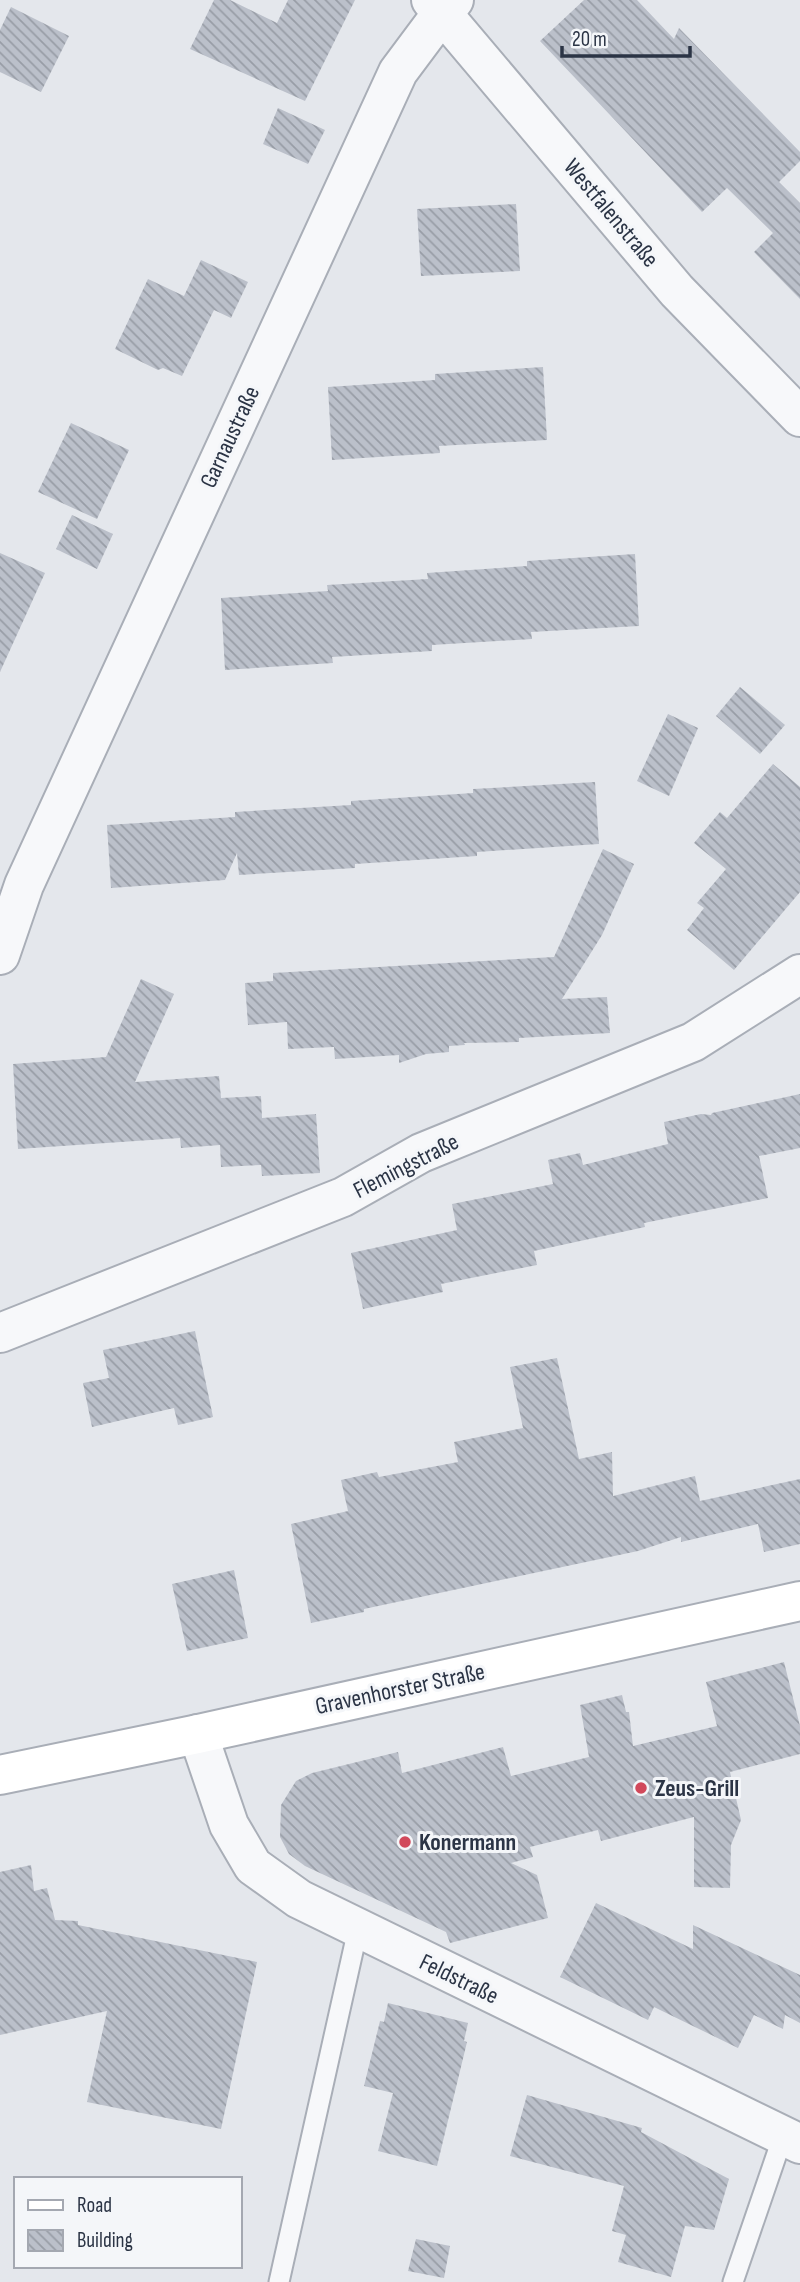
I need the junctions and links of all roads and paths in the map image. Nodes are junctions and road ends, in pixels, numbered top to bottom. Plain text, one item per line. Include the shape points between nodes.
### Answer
1 (442, 4) edge
2 (800, 417) edge
3 (12, 879) edge
4 (0, 955) edge
5 (800, 974) edge
6 (0, 1332) edge
7 (800, 1601) edge
8 (198, 1734) junction
9 (0, 1775) edge
10 (358, 1929) junction
11 (792, 2140) edge
12 (279, 2282) edge
13 (733, 2282) edge

1 - 2 street, Westfalenstraße via 677,291
1 - 3 street, Garnaustraße via 398,72
3 - 4 street, Garnaustraße
5 - 6 street, Flemingstraße via 693,1042 421,1153 343,1197
7 - 8 main road, Gravenhorster Straße
8 - 9 main road, Gravenhorster Straße
8 - 10 street, Feldstraße via 229,1825 253,1866 299,1899
10 - 11 street, Feldstraße
10 - 12 lane
11 - 13 lane

